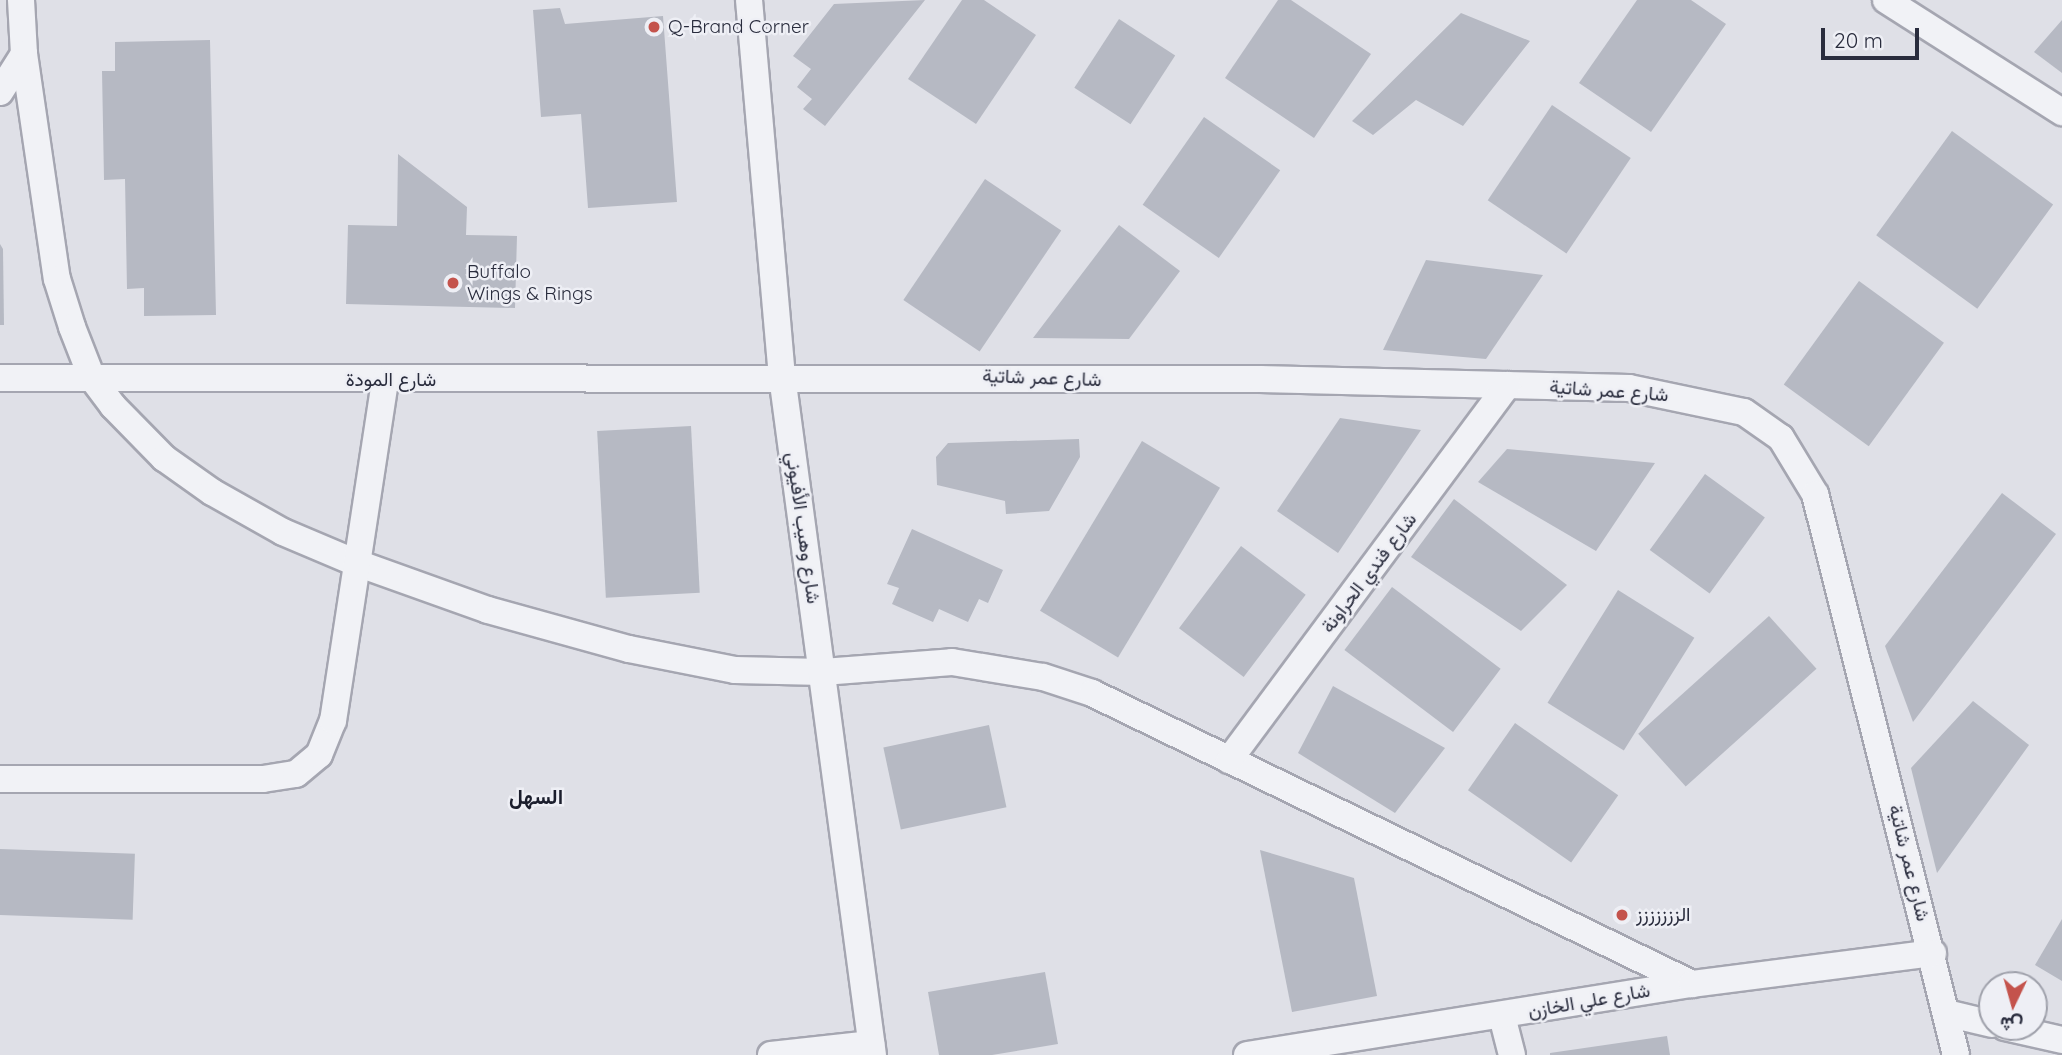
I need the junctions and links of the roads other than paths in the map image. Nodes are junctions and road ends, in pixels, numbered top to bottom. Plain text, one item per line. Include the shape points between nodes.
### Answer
1 (21, 0) edge
2 (749, 0) edge
3 (1886, 0) edge
4 (24, 54) junction
5 (0, 92) edge
6 (2062, 112) edge
7 (782, 376) junction
8 (0, 378) edge
9 (92, 378) junction
10 (385, 380) junction
11 (1508, 385) junction
12 (354, 562) junction
13 (824, 672) junction
14 (1229, 760) junction
15 (0, 779) edge
16 (1933, 953) junction
17 (1692, 984) junction
18 (1946, 1013) junction
19 (1502, 1016) junction
20 (1978, 1021) edge
21 (872, 1049) edge
22 (771, 1055) edge
23 (1247, 1055) edge
24 (1511, 1055) edge
25 (1956, 1055) edge

1 - 4 street
2 - 7 street, شارع وهيب الأفيوني
3 - 6 street
4 - 5 street
4 - 9 street via 57,279
7 - 10 street, شارع المودة
7 - 11 street, شارع عمر شاتية
7 - 13 street, شارع وهيب الأفيوني
8 - 9 street, شارع المودة
9 - 10 street, شارع المودة
9 - 12 street via 164,458 192,478 283,532
10 - 12 street
11 - 14 street, شارع فندي الحراونة
11 - 16 street, شارع عمر شاتية via 1629,388 1694,398 1744,412 1781,438 1815,494
12 - 13 street via 488,610 629,649 735,670
12 - 15 street via 333,721 319,755 296,775 263,779
13 - 14 street via 952,662 1043,677 1092,693
13 - 21 street, شارع وهيب الأفيوني
14 - 17 street via 1469,872
16 - 17 street, شارع علي الخازن
16 - 18 street, شارع عمر شاتية
17 - 19 street, شارع علي الخازن
18 - 20 street
18 - 25 street, شارع عمر شاتية
19 - 23 street, شارع علي الخازن
19 - 24 street
21 - 22 street

